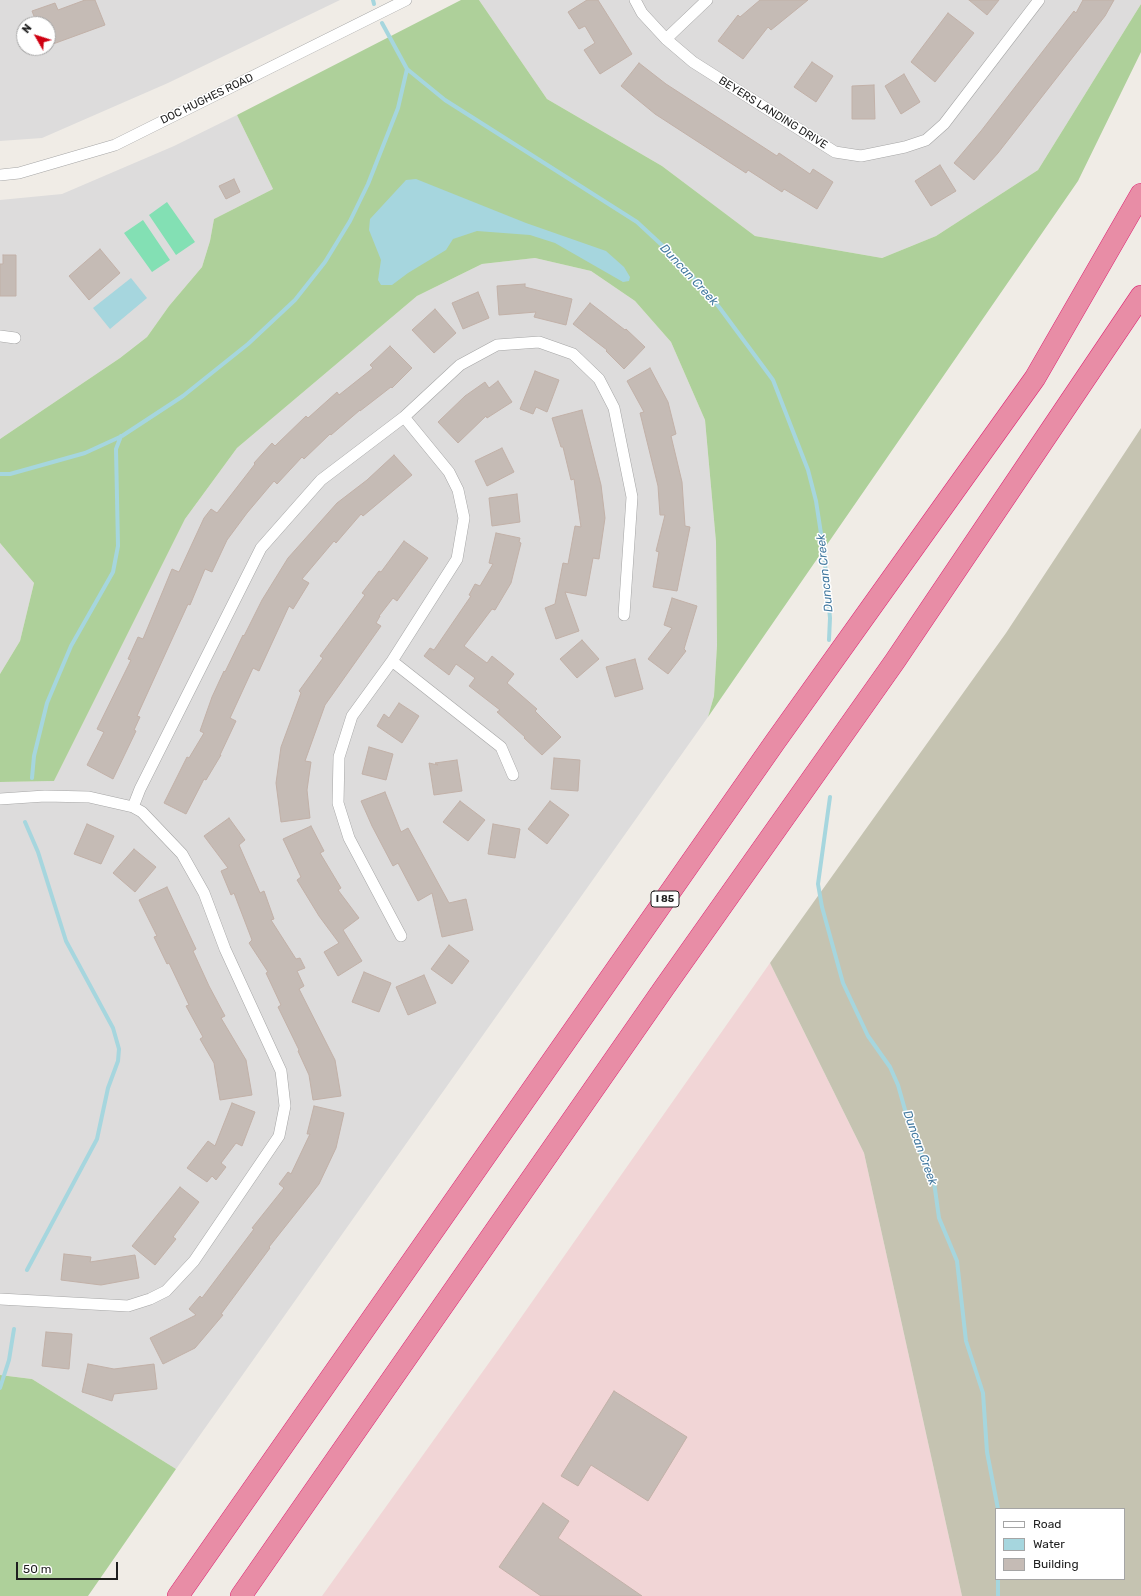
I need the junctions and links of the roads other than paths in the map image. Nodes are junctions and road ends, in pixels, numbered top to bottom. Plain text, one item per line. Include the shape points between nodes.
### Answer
1 (406, 0) edge
2 (635, 0) edge
3 (707, 0) edge
4 (1039, 0) edge
5 (666, 39) junction
6 (0, 175) edge
7 (1141, 194) edge
8 (1141, 296) edge
9 (0, 336) edge
10 (15, 338) dead end
11 (404, 416) junction
12 (624, 615) dead end
13 (392, 661) junction
14 (513, 775) dead end
15 (0, 799) edge
16 (133, 807) junction
17 (401, 936) dead end
18 (0, 1300) edge
19 (178, 1596) edge
20 (241, 1596) edge

1 - 6 street, DOC HUGHES ROAD via 115,145 19,173
2 - 5 street, BEYERS LANDING DRIVE via 642,13
3 - 5 street
4 - 5 street, BEYERS LANDING DRIVE via 944,124 926,140 861,156 834,152 693,62
7 - 19 highway, I 85 via 1035,378 771,748
8 - 20 highway via 895,661
9 - 10 street
11 - 12 street via 460,365 497,345 539,342 573,354 599,379 614,408 632,497
11 - 13 street via 449,472 458,490 464,518 457,559
11 - 16 street via 321,480 261,548
13 - 14 street via 501,747
13 - 17 street via 352,716 339,757 338,803 349,838
15 - 16 street via 89,796
16 - 18 street via 142,812 182,854 204,893 226,949 281,1071 285,1106 279,1136 194,1261 166,1291 128,1306

